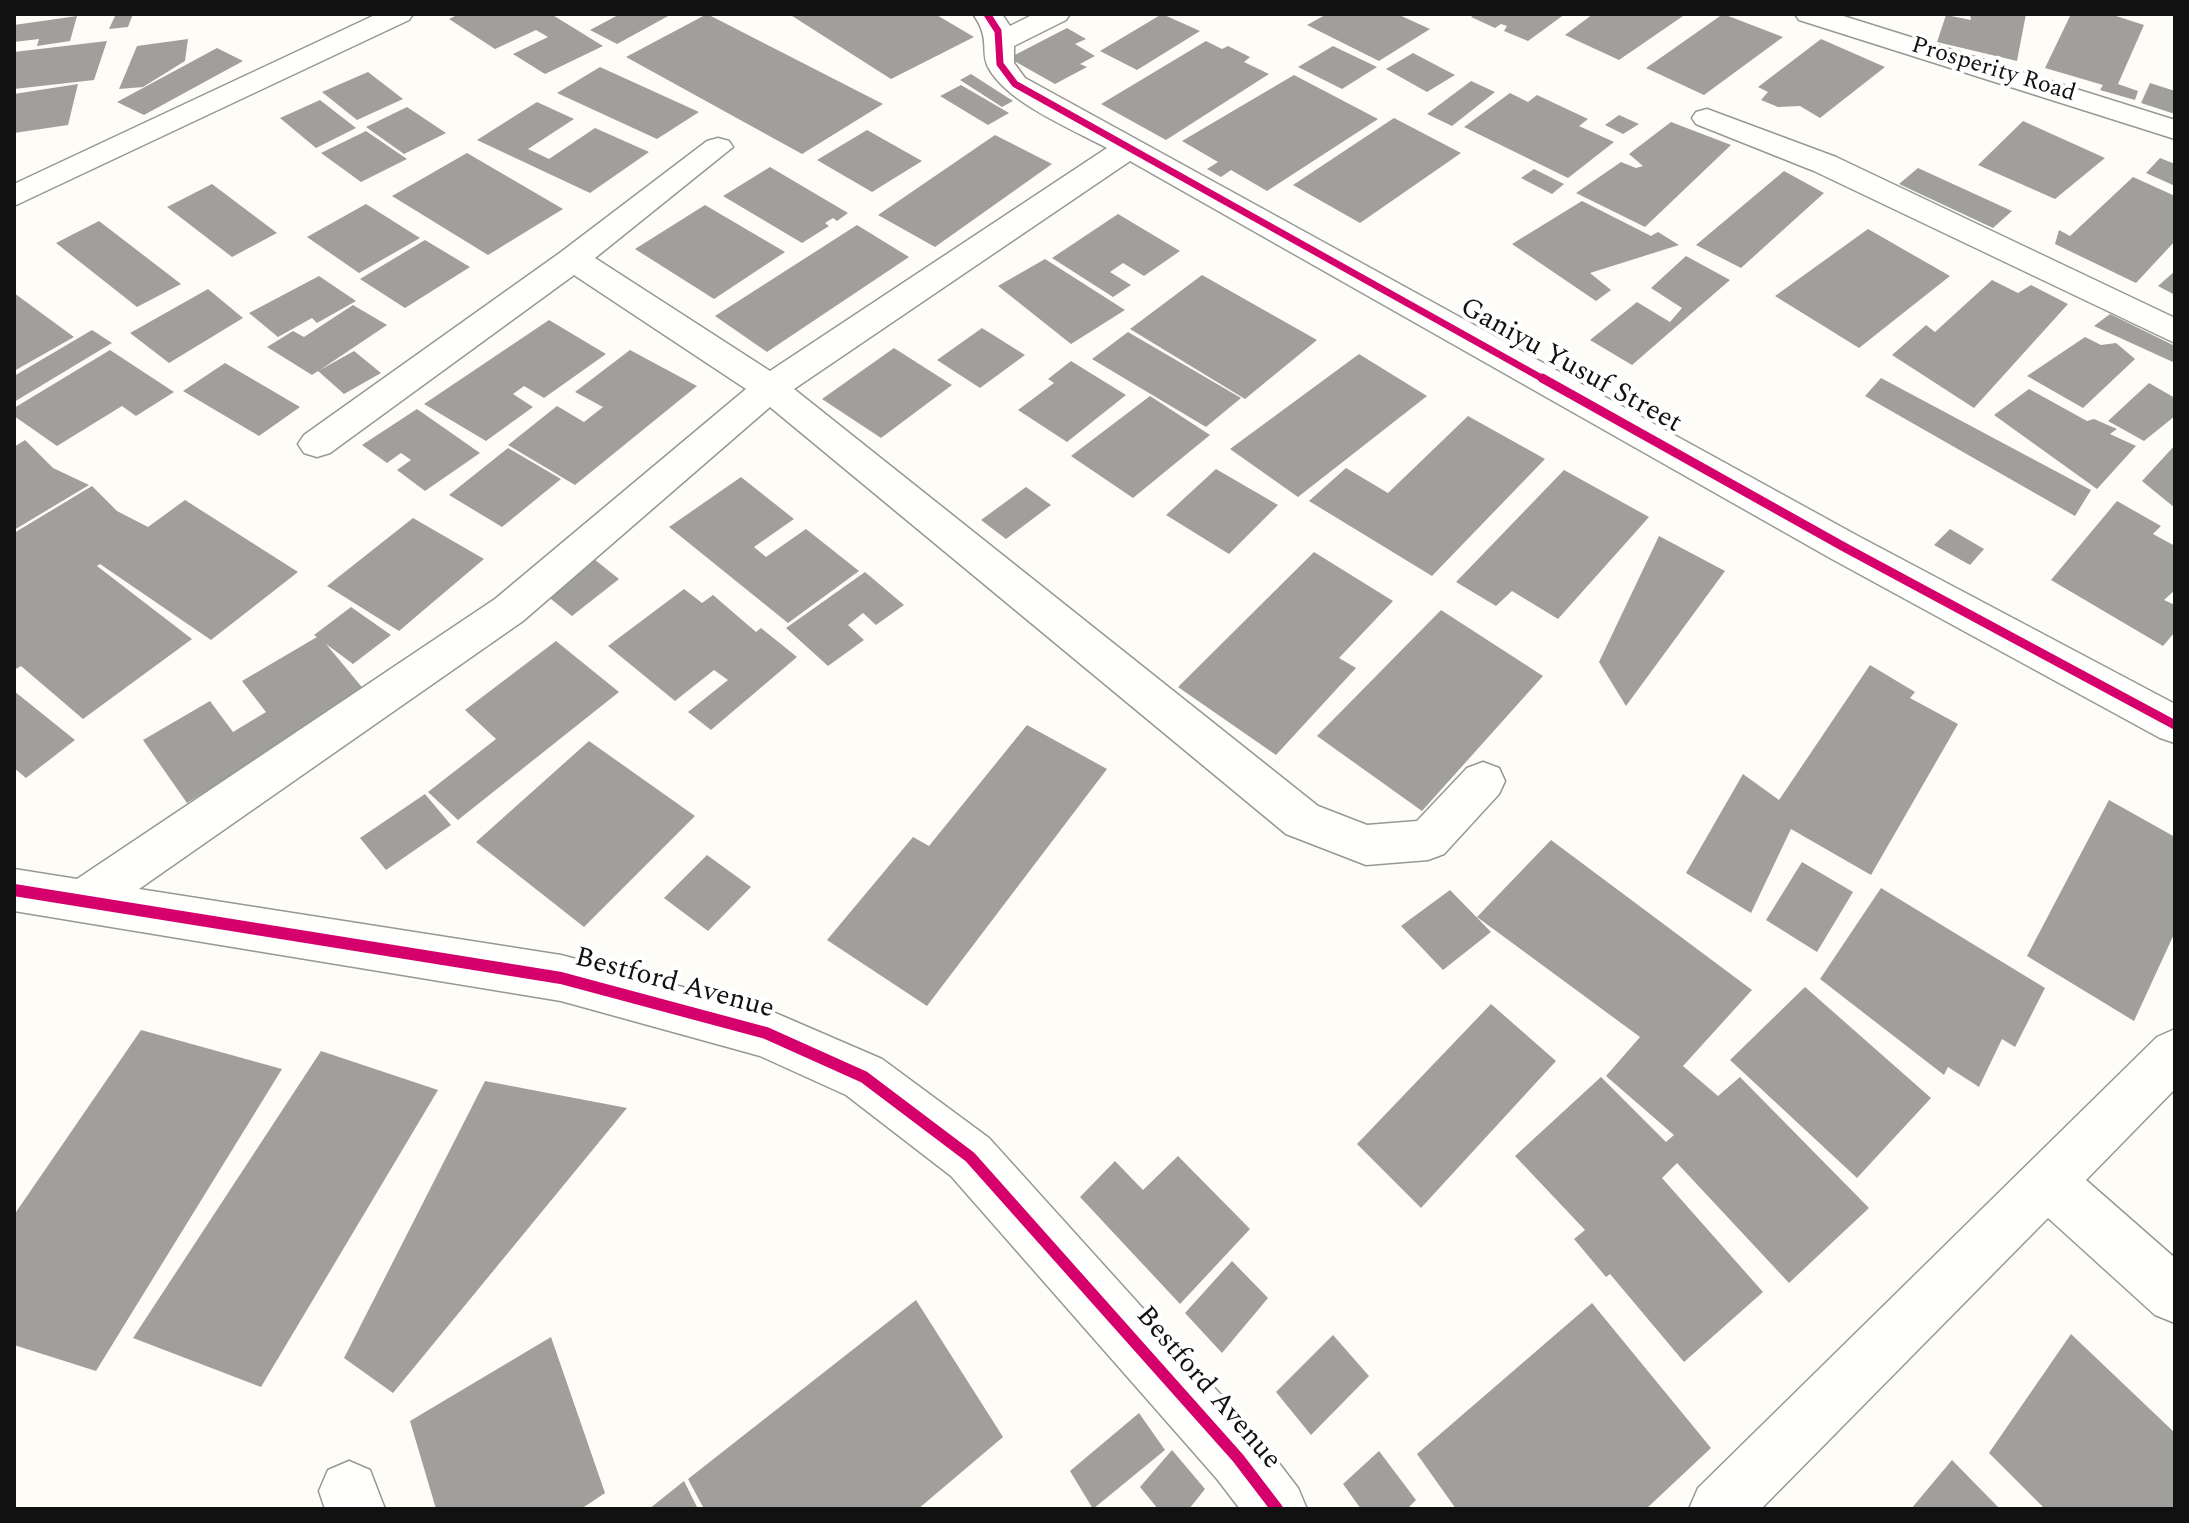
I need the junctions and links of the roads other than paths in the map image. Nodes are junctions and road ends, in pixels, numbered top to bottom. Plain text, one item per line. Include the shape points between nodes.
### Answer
1 (399, 14) edge
2 (1056, 14) edge
3 (1809, 14) edge
4 (994, 27) edge
5 (1707, 118) dead end
6 (2175, 130) edge
7 (718, 147) dead end
8 (1127, 149) junction
9 (14, 196) edge
10 (573, 259) junction
11 (2175, 332) edge
12 (770, 388) junction
13 (317, 444) dead end
14 (2175, 725) edge
15 (1483, 781) dead end
16 (14, 890) edge
17 (81, 902) junction
18 (2175, 1054) edge
19 (2048, 1182) junction
20 (2175, 1295) edge
21 (1277, 1509) edge
22 (1719, 1509) edge

1 - 9 street
2 - 4 street
3 - 6 street, Prosperity Road
4 - 8 street, Ganiyu Yusuf Street via 1000,64 1015,84
5 - 11 street via 1825,164
7 - 10 street
8 - 12 street
8 - 14 street, Ganiyu Yusuf Street
10 - 12 street
10 - 13 street
12 - 15 street via 1302,820 1366,845 1428,840
12 - 17 street via 509,610
16 - 17 street, Bestford Avenue
17 - 21 street, Bestford Avenue via 561,978 766,1033 864,1077 970,1157 1238,1458
18 - 19 street
19 - 20 street
19 - 22 street

